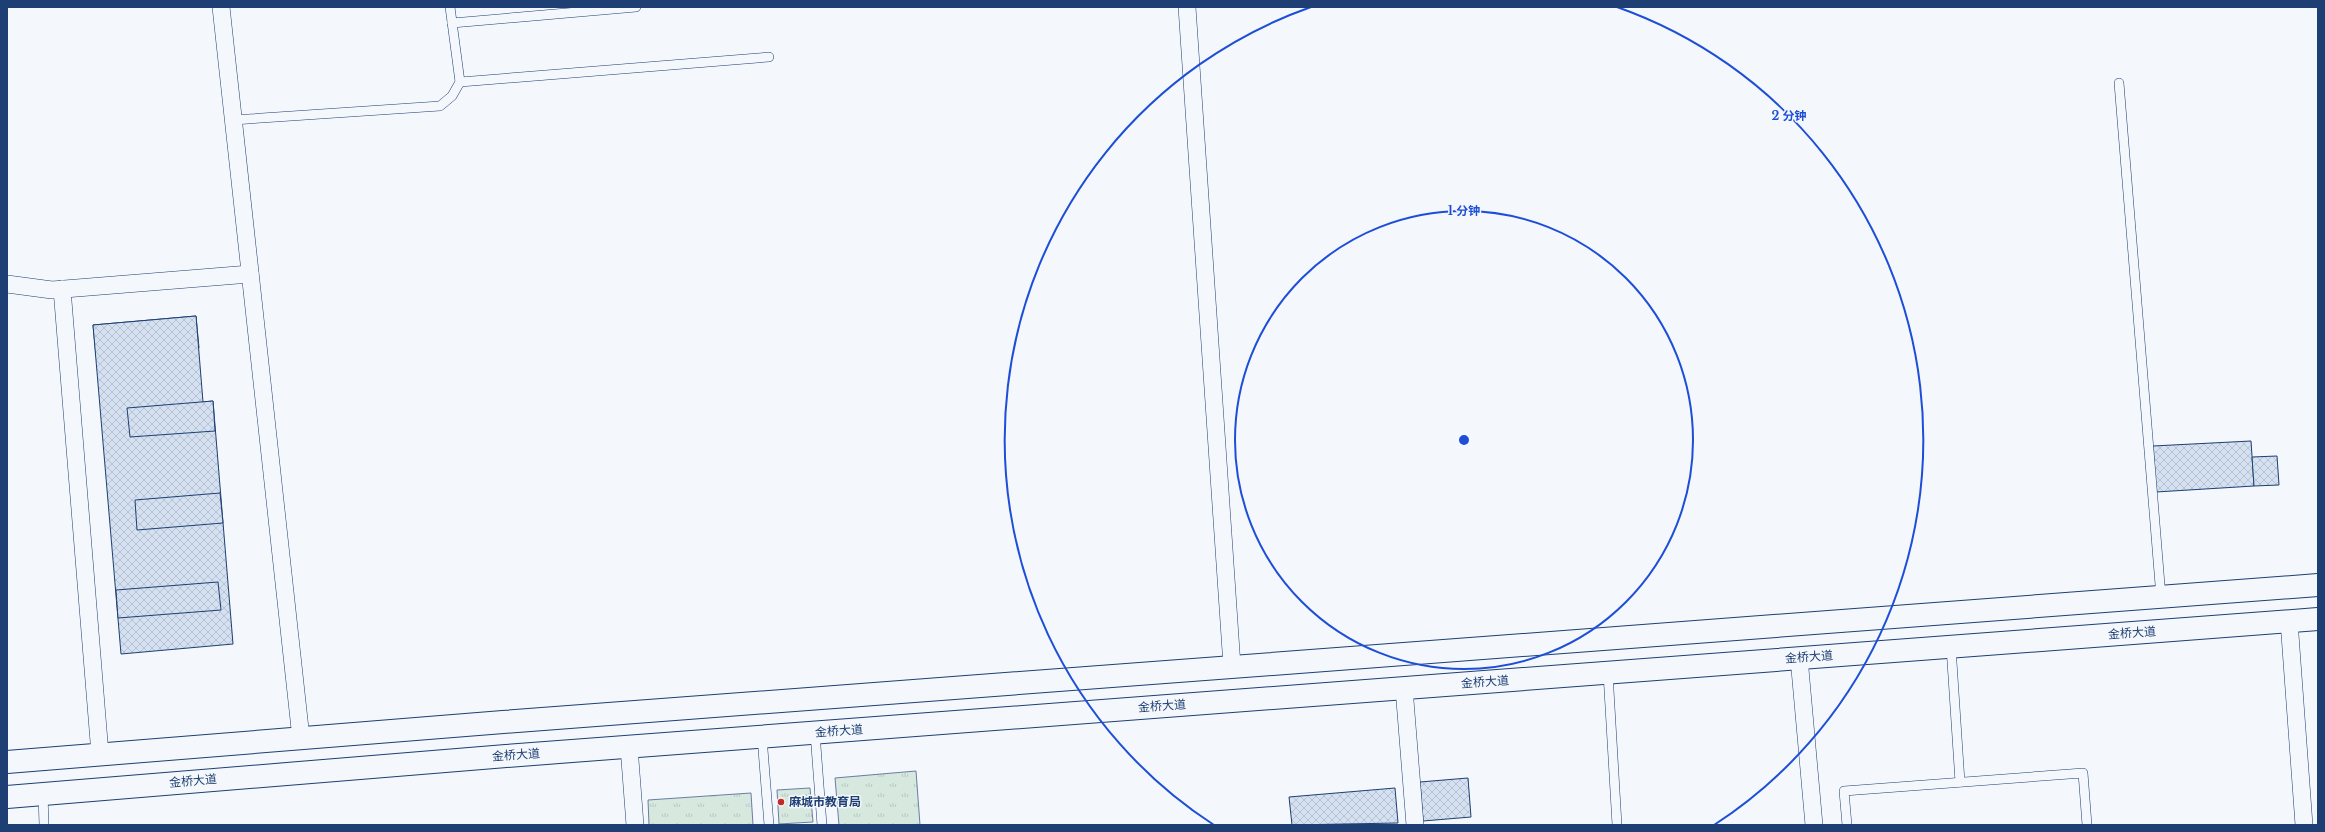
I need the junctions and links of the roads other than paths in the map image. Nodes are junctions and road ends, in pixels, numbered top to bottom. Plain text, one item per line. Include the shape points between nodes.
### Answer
1 (221, 7) edge
2 (450, 7) edge
3 (636, 7) edge
4 (1186, 7) edge
5 (452, 24) junction
6 (769, 57) dead end
7 (460, 82) junction
8 (2119, 83) dead end
9 (233, 120) junction
10 (250, 274) junction
11 (7, 284) edge
12 (62, 289) junction
13 (2318, 585) edge
14 (2161, 597) junction
15 (2318, 619) edge
16 (2289, 621) junction
17 (1952, 647) junction
18 (1799, 658) junction
19 (1232, 666) junction
20 (1608, 672) junction
21 (1404, 688) junction
22 (815, 733) junction
23 (762, 736) junction
24 (301, 738) junction
25 (629, 747) junction
26 (100, 754) junction
27 (7, 762) edge
28 (1960, 782) junction
29 (43, 794) junction
30 (7, 797) edge
31 (44, 825) edge
32 (635, 825) edge
33 (769, 825) edge
34 (822, 825) edge
35 (1415, 825) edge
36 (1617, 825) edge
37 (1814, 825) edge
38 (1847, 825) edge
39 (2087, 825) edge
40 (2304, 825) edge

1 - 9 street
2 - 5 lane
3 - 5 lane
4 - 19 street
5 - 7 lane
6 - 7 lane
7 - 9 lane via 452,96 440,106
8 - 14 lane
9 - 10 street
10 - 12 street
10 - 24 street
11 - 12 street
12 - 26 street
13 - 14 highway
14 - 19 highway
15 - 16 highway, 金桥大道
16 - 17 highway, 金桥大道
16 - 40 street
17 - 18 highway, 金桥大道
17 - 28 lane
18 - 20 highway, 金桥大道
18 - 37 street
19 - 24 highway
20 - 21 highway, 金桥大道
20 - 36 lane
21 - 22 highway, 金桥大道
21 - 35 street
22 - 23 highway, 金桥大道
22 - 34 lane
23 - 25 highway, 金桥大道
23 - 33 lane
24 - 26 highway
25 - 29 highway, 金桥大道
25 - 32 street
26 - 27 highway
28 - 38 lane via 1844,791
28 - 39 lane via 2083,773
29 - 30 highway, 金桥大道
29 - 31 lane

